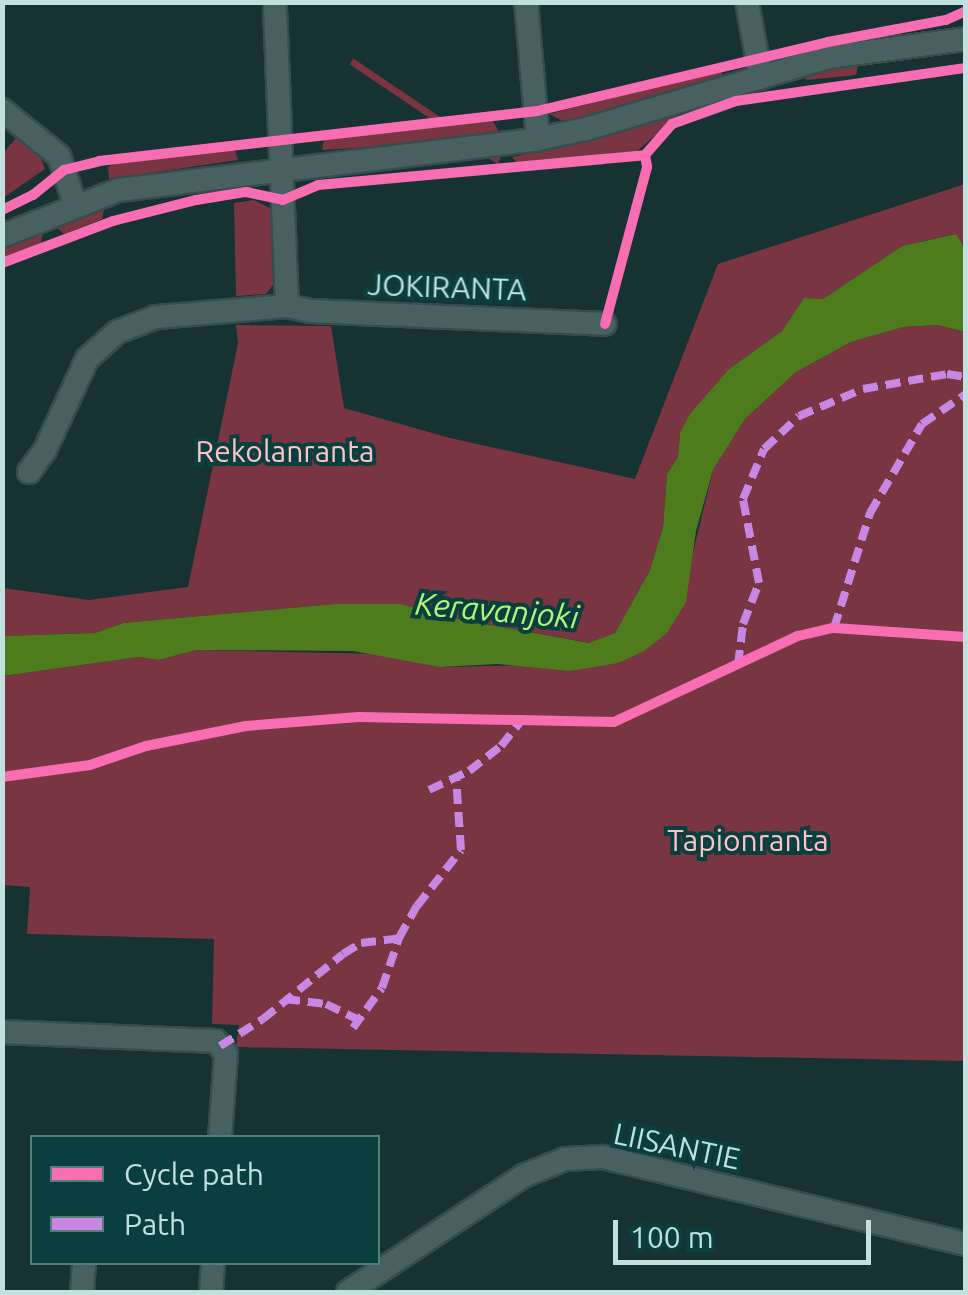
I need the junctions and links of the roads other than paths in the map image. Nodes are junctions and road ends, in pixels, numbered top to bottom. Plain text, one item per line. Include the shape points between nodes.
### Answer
1 (276, 2) edge
2 (526, 2) edge
3 (747, 2) edge
4 (966, 39) edge
5 (761, 78) junction
6 (2, 110) edge
7 (538, 139) junction
8 (280, 171) junction
9 (75, 204) junction
10 (2, 236) edge
11 (286, 306) junction
12 (605, 324) dead end
13 (29, 472) dead end
14 (2, 1032) edge
15 (220, 1135) edge
16 (966, 1244) edge
17 (84, 1265) edge
18 (213, 1265) edge
19 (82, 1292) edge
20 (211, 1292) edge
21 (348, 1292) edge

1 - 8 street
2 - 7 street
3 - 5 street
4 - 5 street via 830,57
5 - 7 street
6 - 9 street via 58,156
7 - 8 street
8 - 9 street via 119,190
8 - 11 street
9 - 10 street
11 - 12 street, JOKIRANTA
11 - 13 street, JOKIRANTA via 156,318 117,332 87,359
14 - 15 street via 216,1040 226,1054
16 - 21 street, LIISANTIE via 603,1158 565,1159 523,1176
17 - 19 street
18 - 20 street

